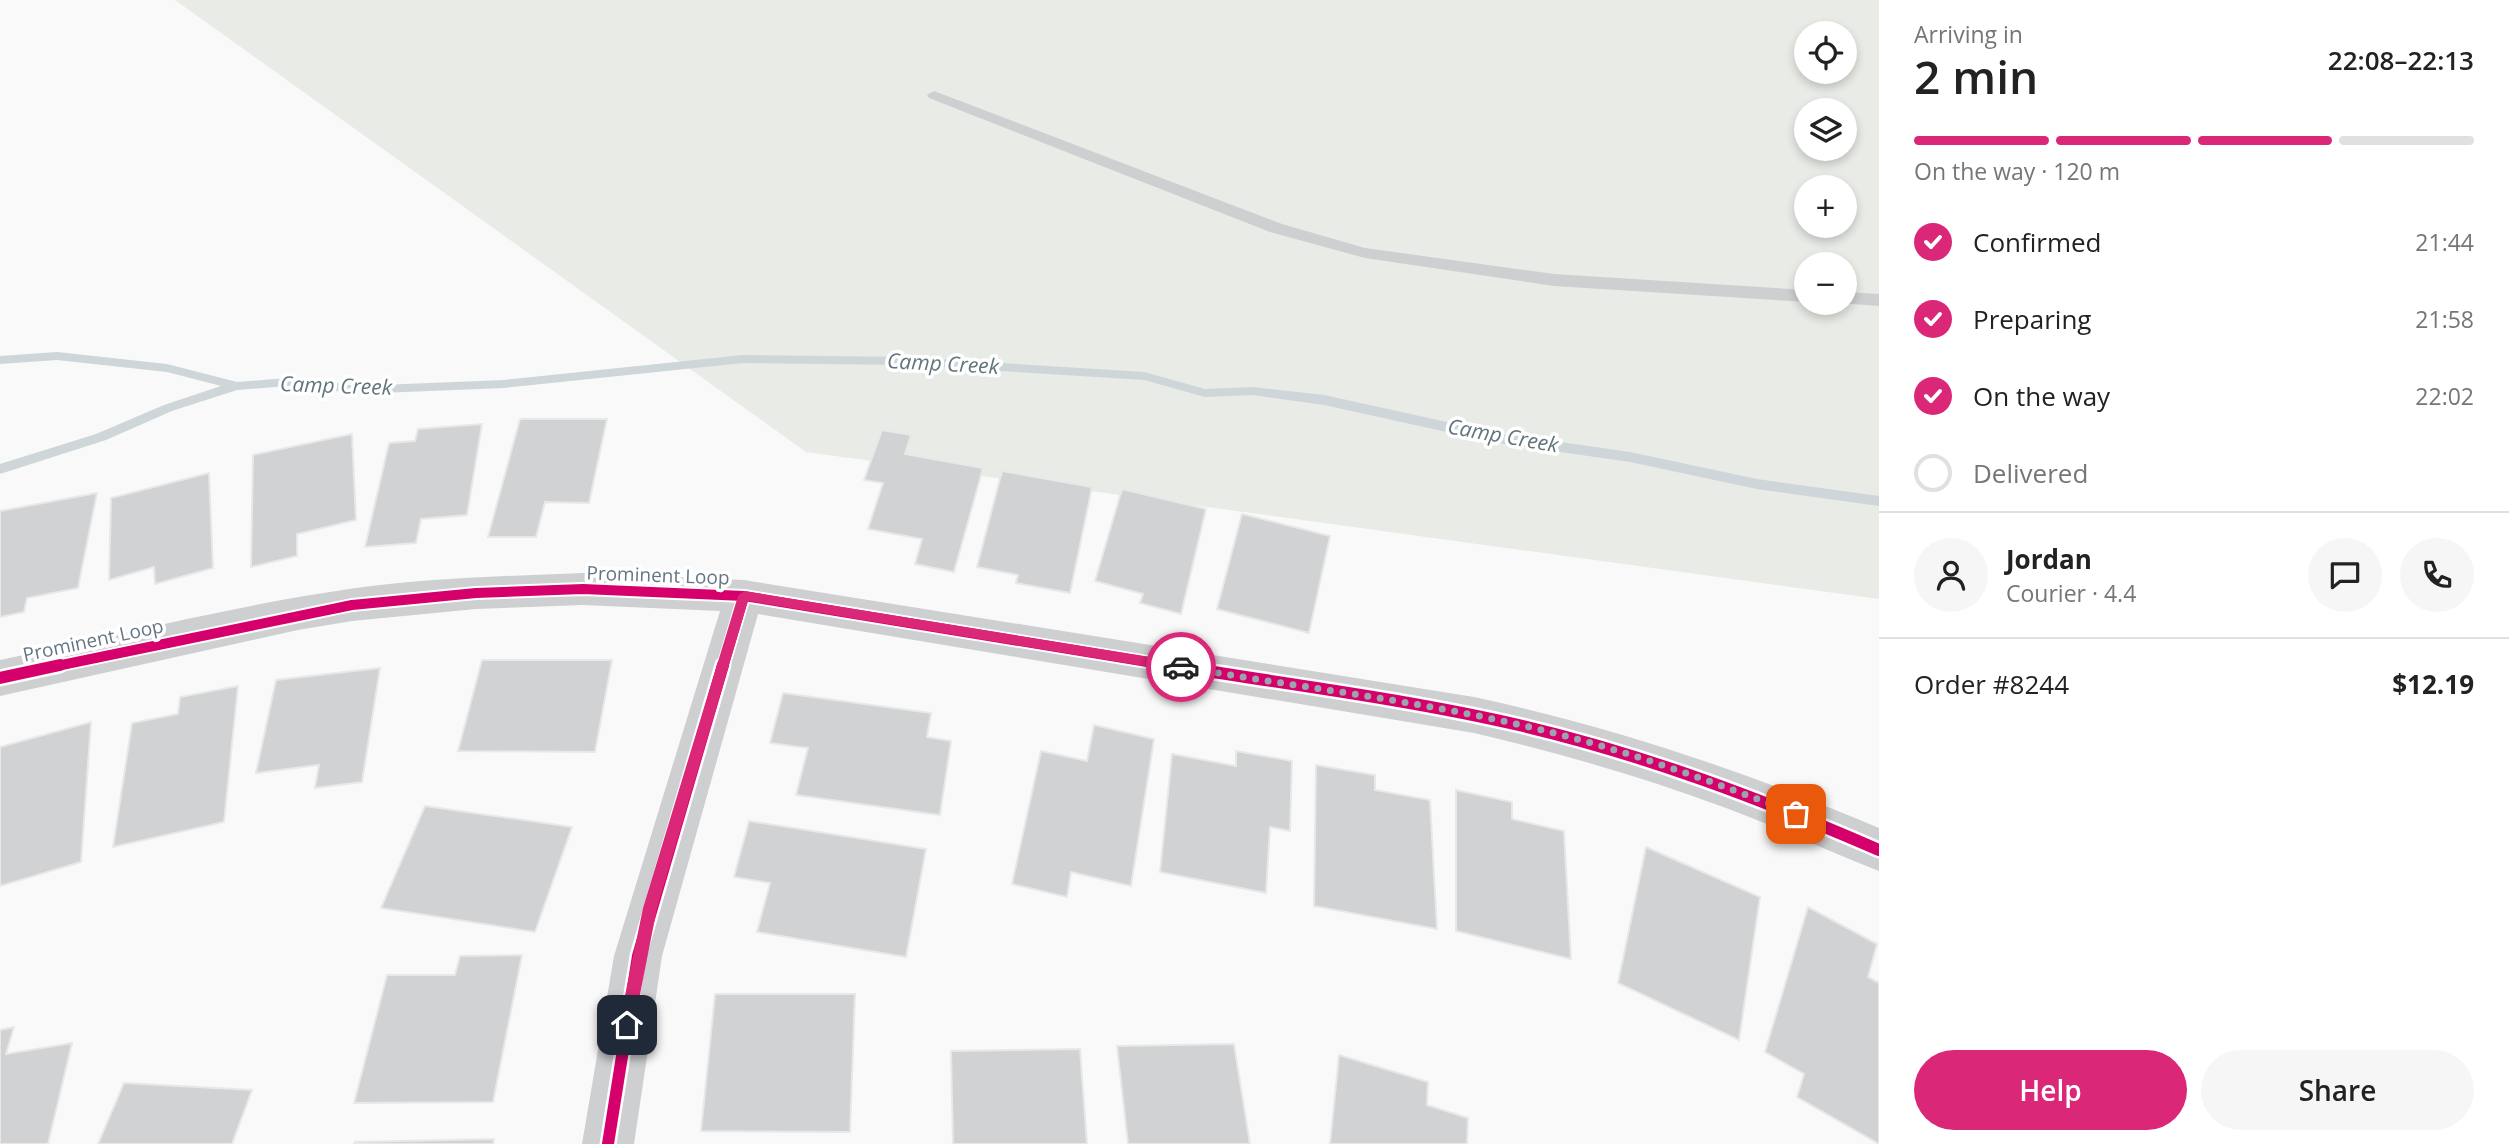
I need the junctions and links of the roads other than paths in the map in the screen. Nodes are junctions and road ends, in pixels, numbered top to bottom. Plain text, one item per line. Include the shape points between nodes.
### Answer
1 (934, 95) dead end
2 (1794, 295) edge
3 (1857, 299) edge
4 (1879, 300) edge
5 (744, 596) junction
6 (0, 678) edge
7 (1879, 850) edge
8 (608, 1144) edge

1 - 2 lane via 1276,228 1365,253 1554,280
3 - 4 lane
5 - 6 street, Prominent Loop via 583,589 409,598 298,614
5 - 7 street, Prominent Loop via 1538,729 1752,797
5 - 8 street via 638,956

